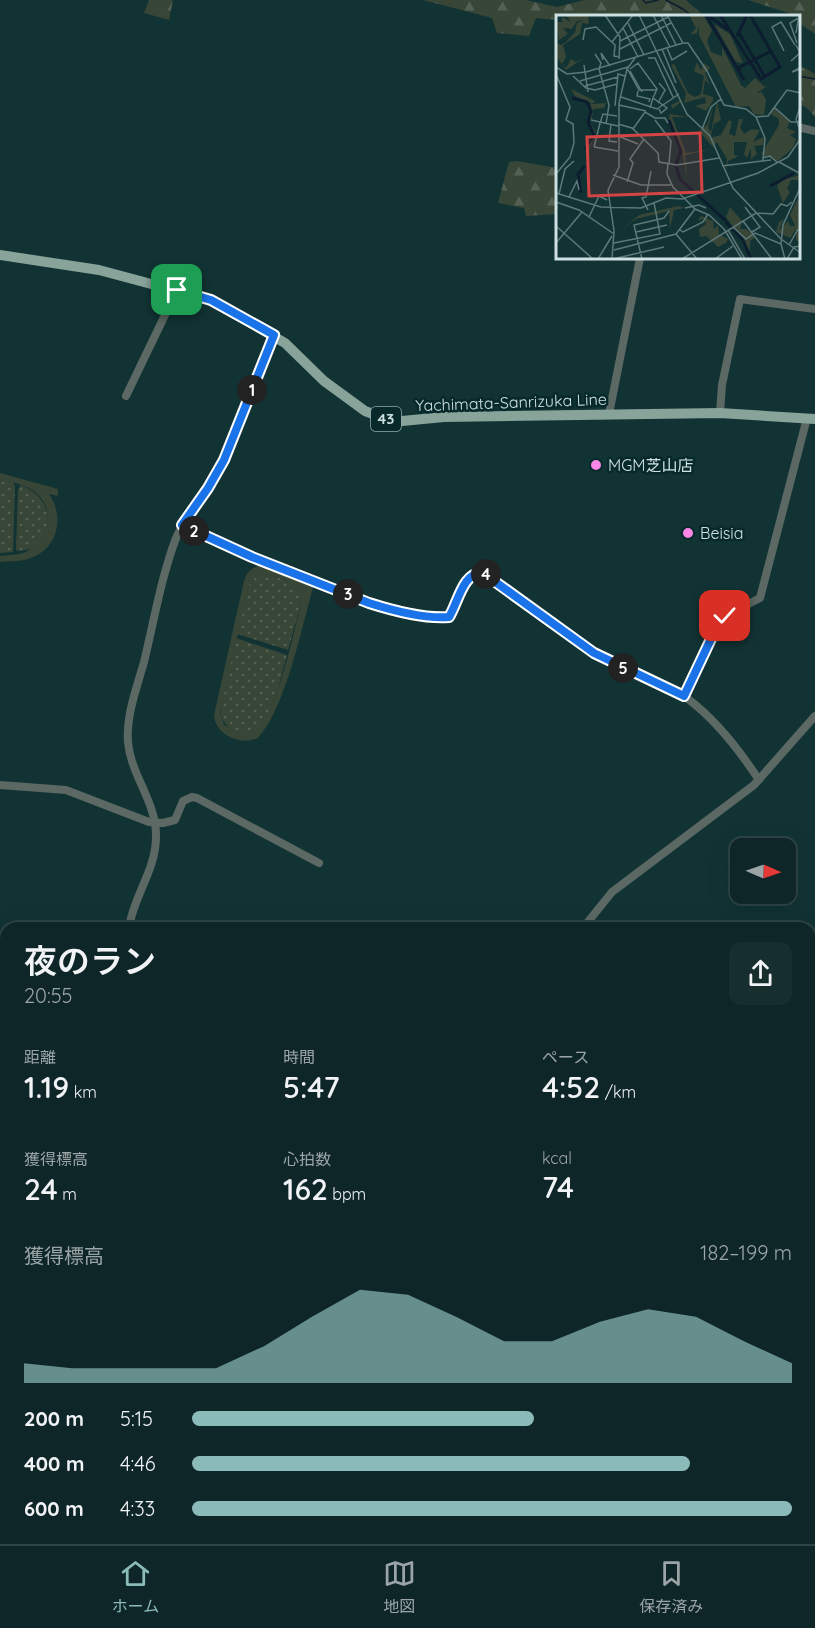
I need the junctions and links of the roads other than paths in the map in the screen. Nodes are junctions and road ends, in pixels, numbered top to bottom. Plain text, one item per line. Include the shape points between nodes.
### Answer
1 (800, 127) edge
2 (815, 131) edge
3 (0, 255) edge
4 (640, 260) edge
5 (177, 290) junction
6 (815, 309) edge
7 (274, 335) junction
8 (126, 396) dead end
9 (720, 413) junction
10 (609, 414) junction
11 (811, 418) edge
12 (182, 525) junction
13 (684, 696) junction
14 (815, 716) edge
15 (759, 780) junction
16 (0, 785) edge
17 (155, 823) junction
18 (319, 863) dead end
19 (130, 922) edge
20 (588, 922) edge

1 - 2 street
3 - 5 main road, Yachimata-Sanrizuka Line / 43 via 99,270
4 - 10 street
5 - 7 main road, Yachimata-Sanrizuka Line / 43 via 211,300
5 - 8 street
6 - 9 street via 740,299
7 - 10 main road, Yachimata-Sanrizuka Line / 43 via 342,395 365,411 389,420
7 - 12 street via 224,460
9 - 10 main road, Yachimata-Sanrizuka Line / 43
9 - 11 main road, Yachimata-Sanrizuka Line / 43
11 - 13 street via 760,598 721,618
12 - 13 street via 369,603 429,616 449,617 469,578 483,573 594,653
12 - 17 street via 128,731 132,762
13 - 15 street via 720,730
14 - 15 street
15 - 20 street via 612,892
16 - 17 street via 66,790
17 - 18 street via 175,820 183,801 197,798
17 - 19 street via 153,861

